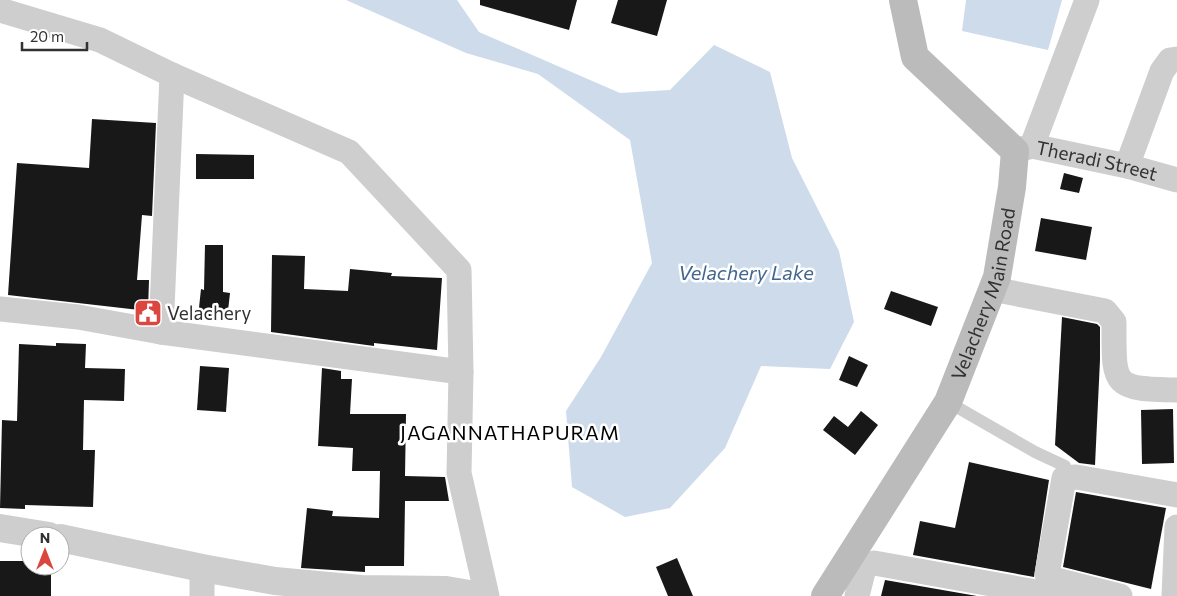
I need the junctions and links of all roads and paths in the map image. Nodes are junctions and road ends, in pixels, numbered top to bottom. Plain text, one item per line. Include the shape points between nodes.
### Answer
1 (903, 0) edge
2 (1087, 0) edge
3 (0, 10) edge
4 (1177, 59) edge
5 (172, 75) junction
6 (1023, 149) junction
7 (1126, 166) junction
8 (1177, 180) edge
9 (992, 289) junction
10 (0, 309) edge
11 (161, 332) junction
12 (461, 372) junction
13 (1177, 390) edge
14 (948, 402) junction
15 (1066, 466) dead end
16 (1177, 495) edge
17 (1177, 527) edge
18 (0, 528) edge
19 (20, 531) edge
20 (70, 540) edge
21 (202, 568) junction
22 (202, 596) edge
23 (481, 596) edge
24 (487, 596) edge
25 (825, 596) edge
26 (857, 596) edge
27 (1058, 596) edge
28 (1120, 596) edge
29 (1174, 596) edge

1 - 6 main road via 914,57
2 - 6 street
3 - 5 street via 100,40
4 - 7 street via 1170,60 1162,71
5 - 11 street
5 - 12 street via 349,152 459,270
6 - 7 street, Theradi Street
6 - 9 main road, Velachery Main Road via 1012,187 997,277
7 - 8 street, Theradi Street
9 - 13 street via 1108,313 1114,322 1114,366 1123,381 1136,389
9 - 14 main road, Velachery Main Road
10 - 11 street via 78,317
11 - 12 street
12 - 24 street via 459,473
14 - 15 lane
14 - 25 main road, Velachery Main Road
16 - 28 street via 1076,477 1064,478 1047,574 1049,578
17 - 29 street
18 - 19 street
20 - 21 street
21 - 22 street
21 - 23 street via 285,582 361,589 446,590
26 - 27 street via 864,568 874,563

